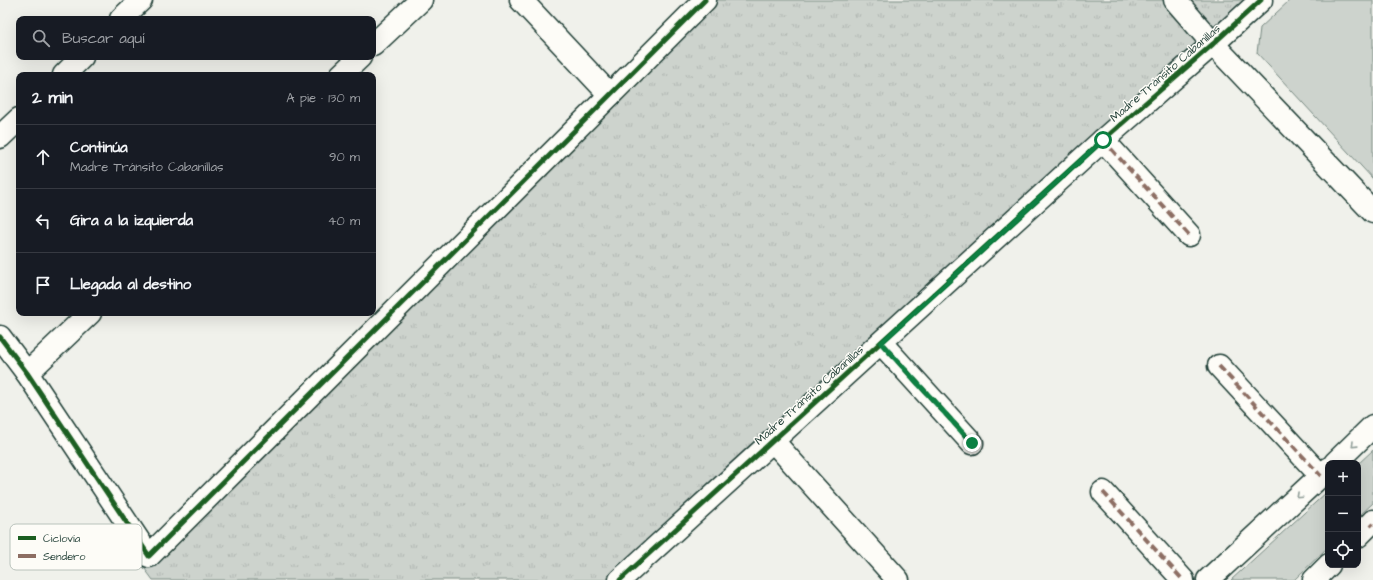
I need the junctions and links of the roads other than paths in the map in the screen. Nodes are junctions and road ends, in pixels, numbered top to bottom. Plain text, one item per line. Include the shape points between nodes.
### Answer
1 (141, 0) edge
2 (421, 0) edge
3 (521, 0) edge
4 (705, 0) edge
5 (1175, 0) edge
6 (1261, 0) edge
7 (124, 16) edge
8 (376, 42) edge
9 (1213, 44) junction
10 (79, 60) edge
11 (357, 60) edge
12 (67, 72) edge
13 (344, 72) edge
14 (610, 95) junction
15 (16, 122) edge
16 (0, 138) edge
17 (1103, 140) junction
18 (1373, 212) edge
19 (1189, 235) dead end
20 (87, 316) edge
21 (881, 343) junction
22 (3, 349) edge
23 (1219, 366) dead end
24 (27, 373) junction
25 (1373, 426) edge
26 (773, 441) junction
27 (972, 443) dead end
28 (1337, 460) edge
29 (1325, 466) edge
30 (1325, 472) edge
31 (1103, 492) dead end
32 (128, 524) edge
33 (142, 546) edge
34 (1326, 568) edge
35 (620, 580) edge
36 (898, 580) edge
37 (1183, 580) edge
38 (1208, 580) edge
39 (1314, 580) edge

1 - 7 street
2 - 8 street
3 - 14 street
4 - 14 street
5 - 9 street
6 - 9 street, Madre Tránsito Cabanillas
9 - 17 street, Madre Tránsito Cabanillas
9 - 18 street
10 - 12 street
11 - 13 street
14 - 33 street via 149,556
15 - 16 street
17 - 19 street
17 - 21 street, Madre Tránsito Cabanillas
20 - 24 street
21 - 26 street, Madre Tránsito Cabanillas
21 - 27 street
22 - 24 street
23 - 29 street
24 - 32 street
25 -> 28 street
26 - 35 street, Madre Tránsito Cabanillas
26 - 36 street
30 -> 38 street
31 - 37 street
34 - 39 street

